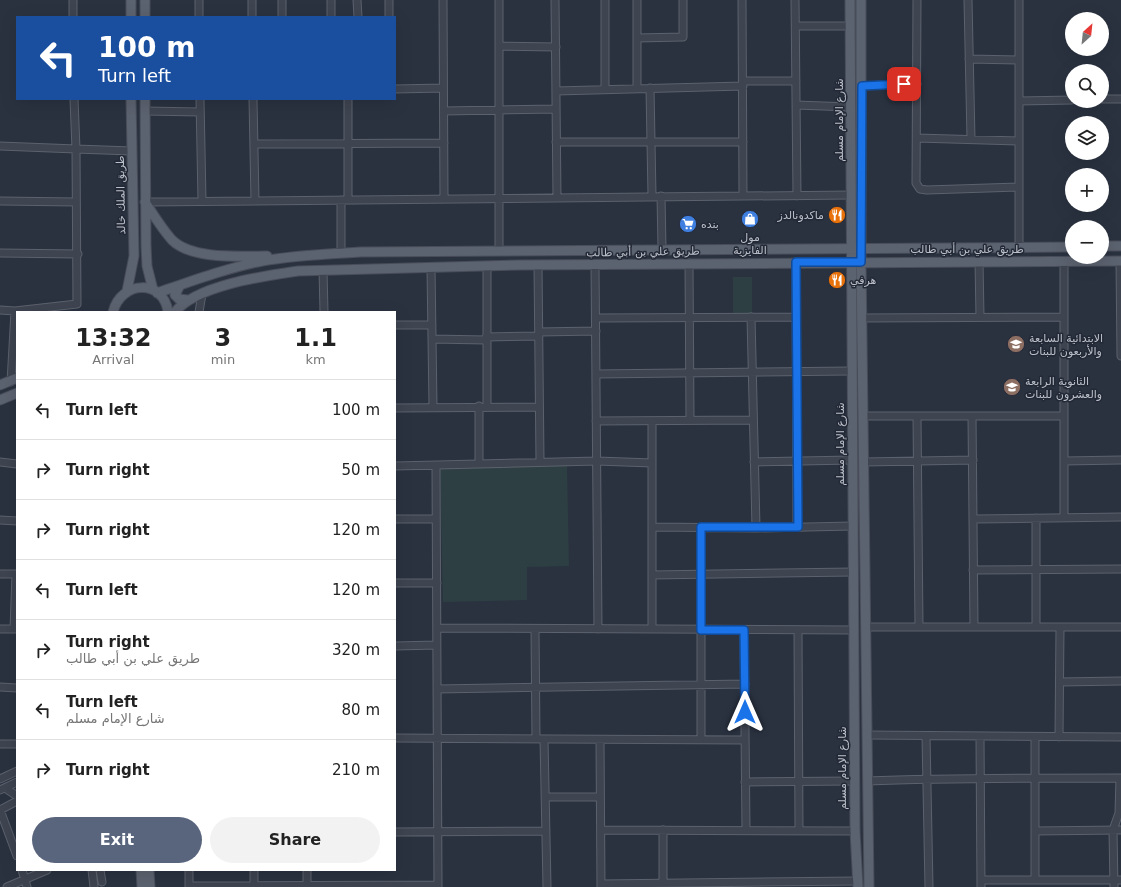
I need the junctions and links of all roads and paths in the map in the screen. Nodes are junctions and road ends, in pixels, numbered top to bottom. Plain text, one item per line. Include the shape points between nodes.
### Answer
1 (73, 0) edge
2 (128, 0) edge
3 (131, 0) edge
4 (145, 0) edge
5 (199, 0) edge
6 (252, 0) edge
7 (282, 0) edge
8 (331, 0) edge
9 (357, 0) edge
10 (389, 0) edge
11 (443, 0) edge
12 (499, 0) edge
13 (555, 0) edge
14 (605, 0) edge
15 (637, 0) edge
16 (683, 0) edge
17 (742, 0) edge
18 (796, 0) edge
19 (850, 0) edge
20 (861, 0) edge
21 (917, 0) edge
22 (968, 0) edge
23 (1019, 0) edge
24 (73, 16) edge
25 (131, 16) edge
26 (145, 16) edge
27 (199, 16) edge
28 (252, 16) edge
29 (282, 16) edge
30 (331, 16) edge
31 (358, 16) edge
32 (389, 16) edge
33 (796, 26) junction
34 (850, 26) junction
35 (637, 38) junction
36 (499, 46) junction
37 (556, 47) junction
38 (969, 59) junction
39 (1018, 60) junction
40 (796, 81) junction
41 (743, 83) junction
42 (917, 84) junction
43 (862, 86) junction
44 (443, 88) junction
45 (650, 88) junction
46 (396, 89) edge
47 (605, 89) junction
48 (637, 89) junction
49 (556, 91) junction
50 (1109, 99) edge
51 (1121, 99) edge
52 (74, 100) edge
53 (131, 100) edge
54 (145, 100) edge
55 (200, 100) edge
56 (253, 100) edge
57 (348, 100) edge
58 (1065, 100) edge
59 (1019, 101) junction
60 (796, 105) junction
61 (851, 107) junction
62 (556, 109) junction
63 (499, 110) junction
64 (145, 111) junction
65 (444, 111) junction
66 (200, 112) junction
67 (916, 138) junction
68 (971, 139) junction
69 (1019, 140) junction
70 (556, 142) junction
71 (651, 142) junction
72 (743, 142) junction
73 (348, 143) junction
74 (444, 143) junction
75 (254, 144) junction
76 (0, 146) edge
77 (76, 149) junction
78 (132, 151) junction
79 (1019, 187) junction
80 (851, 195) junction
81 (652, 196) junction
82 (661, 196) junction
83 (744, 196) junction
84 (797, 196) junction
85 (444, 198) junction
86 (499, 198) junction
87 (557, 198) junction
88 (344, 200) junction
89 (202, 201) junction
90 (255, 201) junction
91 (0, 202) edge
92 (76, 202) junction
93 (145, 202) junction
94 (1065, 246) edge
95 (1109, 246) edge
96 (1121, 246) edge
97 (1019, 247) junction
98 (856, 249) junction
99 (662, 250) junction
100 (499, 251) junction
101 (0, 253) edge
102 (341, 253) junction
103 (78, 254) junction
104 (293, 257) junction
105 (1121, 260) edge
106 (979, 261) junction
107 (1064, 261) junction
108 (796, 262) junction
109 (856, 262) junction
110 (689, 263) junction
111 (595, 264) junction
112 (133, 265) junction
113 (538, 265) junction
114 (147, 266) junction
115 (487, 266) junction
116 (431, 268) junction
117 (323, 270) junction
118 (180, 285) junction
119 (127, 291) junction
120 (155, 292) junction
121 (202, 294) junction
122 (188, 300) junction
123 (0, 310) edge
124 (15, 311) junction
125 (113, 311) edge
126 (168, 311) edge
127 (176, 311) edge
128 (199, 311) edge
129 (324, 311) edge
130 (1121, 314) edge
131 (796, 317) junction
132 (980, 317) junction
133 (1064, 317) junction
134 (596, 318) junction
135 (689, 318) junction
136 (751, 318) junction
137 (862, 318) junction
138 (396, 325) edge
139 (432, 325) junction
140 (596, 331) junction
141 (539, 334) junction
142 (486, 338) junction
143 (432, 339) junction
144 (1121, 356) edge
145 (796, 371) junction
146 (851, 371) junction
147 (752, 372) junction
148 (691, 373) junction
149 (596, 374) junction
150 (14, 380) edge
151 (0, 385) edge
152 (16, 393) edge
153 (0, 400) edge
154 (479, 406) junction
155 (487, 406) junction
156 (433, 407) junction
157 (539, 407) junction
158 (396, 408) edge
159 (864, 416) junction
160 (917, 416) junction
161 (972, 416) junction
162 (1064, 416) junction
163 (690, 420) junction
164 (752, 420) junction
165 (596, 421) junction
166 (652, 421) junction
167 (852, 460) junction
168 (973, 460) junction
169 (1121, 460) edge
170 (597, 461) junction
171 (797, 461) junction
172 (917, 461) junction
173 (1064, 461) junction
174 (0, 462) edge
175 (540, 462) junction
176 (754, 462) junction
177 (864, 462) junction
178 (652, 463) junction
179 (16, 464) edge
180 (479, 464) junction
181 (396, 466) edge
182 (436, 466) junction
183 (1064, 517) junction
184 (1121, 517) edge
185 (1036, 518) junction
186 (396, 519) edge
187 (436, 519) junction
188 (973, 519) junction
189 (0, 520) edge
190 (16, 521) edge
191 (853, 526) junction
192 (652, 527) junction
193 (701, 527) junction
194 (798, 527) junction
195 (756, 528) junction
196 (1121, 569) edge
197 (973, 570) junction
198 (1035, 570) junction
199 (853, 572) junction
200 (0, 574) edge
201 (16, 574) edge
202 (652, 575) junction
203 (700, 575) junction
204 (396, 583) edge
205 (437, 583) junction
206 (919, 627) junction
207 (974, 627) junction
208 (1036, 627) junction
209 (1060, 627) junction
210 (1121, 627) edge
211 (437, 628) junction
212 (866, 628) junction
213 (0, 629) edge
214 (16, 629) edge
215 (535, 629) junction
216 (598, 629) junction
217 (652, 629) junction
218 (701, 630) junction
219 (744, 630) junction
220 (798, 630) junction
221 (854, 630) junction
222 (437, 645) junction
223 (396, 646) edge
224 (1121, 681) edge
225 (1060, 682) junction
226 (745, 684) junction
227 (700, 686) junction
228 (0, 687) edge
229 (535, 687) junction
230 (16, 688) edge
231 (437, 689) junction
232 (867, 735) junction
233 (926, 736) junction
234 (980, 737) junction
235 (1035, 737) junction
236 (1059, 737) junction
237 (1121, 737) edge
238 (396, 738) edge
239 (438, 739) junction
240 (536, 739) junction
241 (701, 739) junction
242 (544, 740) junction
243 (600, 740) junction
244 (745, 740) junction
245 (0, 744) edge
246 (16, 744) edge
247 (16, 771) edge
248 (927, 778) junction
249 (1035, 778) junction
250 (0, 779) edge
251 (980, 780) junction
252 (867, 781) junction
253 (16, 782) edge
254 (746, 782) junction
255 (798, 782) junction
256 (855, 782) junction
257 (3, 789) edge
258 (16, 796) edge
259 (545, 797) junction
260 (600, 797) junction
261 (16, 802) edge
262 (0, 810) edge
263 (601, 830) junction
264 (663, 830) junction
265 (746, 830) junction
266 (799, 830) junction
267 (1117, 830) edge
268 (546, 831) junction
269 (855, 831) junction
270 (1035, 831) junction
271 (396, 832) edge
272 (438, 832) junction
273 (16, 853) edge
274 (22, 871) edge
275 (44, 871) edge
276 (92, 871) edge
277 (100, 871) edge
278 (141, 871) edge
279 (149, 871) edge
280 (189, 871) edge
281 (254, 871) edge
282 (307, 871) edge
283 (26, 879) junction
284 (1035, 880) junction
285 (102, 882) dead end
286 (1116, 882) edge
287 (858, 884) edge
288 (981, 884) edge
289 (601, 885) edge
290 (663, 885) edge
291 (254, 886) junction
292 (299, 886) edge
293 (307, 886) junction
294 (438, 886) edge
295 (7, 887) edge
296 (27, 887) edge
297 (94, 887) edge
298 (142, 887) edge
299 (150, 887) edge
300 (547, 887) edge
301 (869, 887) edge
302 (928, 887) edge

1 - 24 street
2 - 3 street
3 - 25 main road
4 - 26 main road
5 - 27 street
6 - 28 street
7 - 29 street
8 - 30 street
9 - 31 street
10 - 32 street
11 - 44 street
12 - 36 street
13 - 37 street
14 - 47 street
15 - 35 street
16 - 35 street via 683,37
17 - 41 street
18 - 33 street
19 - 34 main road, شارع الإمام مسلم
20 - 43 main road, شارع الإمام مسلم
21 - 42 street
22 - 38 street
23 - 39 street
33 - 34 street
33 - 40 street
34 - 61 main road, شارع الإمام مسلم
35 - 48 street
36 - 37 street
36 - 63 street
37 - 49 street
38 - 39 street
38 - 68 street
39 - 59 street
40 - 41 street
40 - 60 street
41 - 45 street
41 - 72 street
42 - 43 street
42 - 67 street
43 - 98 main road, شارع الإمام مسلم
44 - 46 street
44 - 65 street
45 - 48 street
45 - 71 street
47 - 48 street
47 - 49 street
49 - 62 street
50 - 51 street
52 - 77 street
53 - 78 main road, طريق الملك خالد
54 - 64 main road
55 - 66 street
56 - 75 street
57 - 73 street
58 - 59 street
59 - 69 street
60 - 61 street
60 - 84 street
61 - 80 main road, شارع الإمام مسلم
62 - 63 street
62 - 70 street
63 - 65 street
63 - 86 street
64 - 66 street
64 - 93 main road
65 - 74 street
66 - 89 street
67 - 68 street
67 - 79 street via 915,177 920,189
68 - 69 street
69 - 79 street
70 - 71 street
70 - 87 street
71 - 72 street
71 - 81 street
72 - 83 street
73 - 74 street
73 - 75 street
73 - 88 street
74 - 85 street
75 - 90 street
76 - 77 street
77 - 78 street
77 - 92 street
78 - 112 main road, طريق الملك خالد
79 - 97 street
80 - 84 street
80 - 98 main road, شارع الإمام مسلم
81 - 82 street
81 - 87 street
82 - 83 street
82 - 99 street
83 - 84 street
85 - 86 street
85 - 88 street
86 - 87 street
86 - 100 street
88 - 90 street
88 - 102 street
89 - 90 street
89 - 93 street
91 - 92 street
92 - 103 street
93 - 104 main road via 173,240 184,248 219,256
93 - 114 main road
94 - 97 main road, طريق علي بن أبي طالب
95 - 96 main road
97 - 98 main road, طريق علي بن أبي طالب
98 - 99 main road, طريق علي بن أبي طالب
98 - 109 main road, شارع الإمام مسلم
99 - 100 main road, طريق علي بن أبي طالب
100 - 102 main road, طريق علي بن أبي طالب
101 - 103 street
102 - 104 main road, طريق علي بن أبي طالب
103 - 124 street via 77,304
104 - 118 main road, طريق علي بن أبي طالب via 262,261
105 - 107 main road, طريق علي بن أبي طالب
105 - 130 street
106 - 107 main road, طريق علي بن أبي طالب
106 - 109 main road, طريق علي بن أبي طالب
106 - 132 street
107 - 133 street
108 - 109 main road, طريق علي بن أبي طالب
108 - 110 main road, طريق علي بن أبي طالب
108 - 131 street
109 - 137 main road, شارع الإمام مسلم
109 - 146 main road, شارع الإمام مسلم
110 - 111 main road, طريق علي بن أبي طالب
110 - 135 street
111 - 113 main road, طريق علي بن أبي طالب
111 - 134 street
112 - 114 main road via 140,273 144,273
112 - 119 main road, طريق الملك خالد
113 - 115 main road, طريق علي بن أبي طالب
113 - 141 street
114 - 120 main road
115 - 116 main road, طريق علي بن أبي طالب
115 - 142 street
116 - 117 main road, طريق علي بن أبي طالب
116 - 139 street
117 - 121 main road, طريق علي بن أبي طالب via 264,276
117 - 129 street
118 - 120 main road, طريق علي بن أبي طالب
118 - 122 main road via 175,295 179,299
119 - 120 main road via 136,288
119 - 125 main road via 120,296
120 - 126 main road via 164,300
121 - 122 main road, طريق علي بن أبي طالب
121 - 128 street
122 - 127 main road, طريق علي بن أبي طالب
123 - 124 street
124 - 150 street
130 - 144 street
131 - 136 street
131 - 145 street
132 - 133 street
132 - 137 street
133 - 162 street
134 - 135 street
134 - 140 street
135 - 136 street
135 - 148 street
136 - 147 street
137 - 159 main road, شارع الإمام مسلم
138 - 139 street
139 - 143 street
140 - 141 street
140 - 149 street
141 - 142 street
141 - 157 street
142 - 143 street
142 - 155 street
143 - 156 street
145 - 146 street
145 - 147 street
145 - 171 street
146 - 167 main road, شارع الإمام مسلم
147 - 148 street
147 - 164 street
148 - 149 street
148 - 163 street
149 - 165 street
150 - 151 main road
152 - 153 main road
154 - 155 street
154 - 156 street
154 - 180 street
155 - 157 street
156 - 158 street
157 - 175 street
159 - 160 street
159 - 177 main road, شارع الإمام مسلم
160 - 161 street
160 - 172 street
161 - 162 street
161 - 168 street
162 - 173 street
163 - 164 street
163 - 166 street
164 - 176 street
165 - 166 street
165 - 170 street
166 - 178 street
167 - 171 street
167 - 191 main road, شارع الإمام مسلم
168 - 172 street
168 - 188 street
169 - 173 street
170 - 175 street
170 - 178 street
170 - 216 street
171 - 176 street
171 - 194 street
172 - 177 street
172 - 206 street
173 - 183 street
174 - 179 street
175 - 180 street
176 - 195 street
177 - 212 main road, شارع الإمام مسلم
178 - 192 street
180 - 182 street
181 - 182 street
182 - 187 street
183 - 184 street
183 - 185 street
185 - 188 street
185 - 198 street
186 - 187 street
187 - 205 street
188 - 197 street
189 - 190 street
191 - 194 street
191 - 199 main road, شارع الإمام مسلم
192 - 193 street
192 - 202 street
193 - 195 street
193 - 203 street
194 - 195 street
196 - 198 street
197 - 198 street
197 - 207 street
198 - 208 street
199 - 203 street
199 - 221 main road, شارع الإمام مسلم
200 - 201 street
201 - 214 street
202 - 203 street
202 - 217 street
203 - 218 street
204 - 205 street
205 - 211 street
206 - 207 street
206 - 212 street
207 - 208 street
208 - 209 street
209 - 210 street
209 - 225 street
211 - 215 street
211 - 222 street
212 - 232 main road, شارع الإمام مسلم
213 - 214 street
215 - 216 street
215 - 229 street
216 - 217 street
217 - 218 street
218 - 219 street
218 - 227 street
219 - 220 street
219 - 226 street
220 - 221 street
220 - 255 street
221 - 256 main road, شارع الإمام مسلم
222 - 223 street
222 - 231 street
224 - 225 street
225 - 236 street
226 - 227 street
226 - 244 street
227 - 229 street
227 - 241 street
228 - 230 street
229 - 231 street
229 - 240 street
231 - 239 street
232 - 233 street
232 - 252 main road, شارع الإمام مسلم
233 - 234 street
233 - 248 street
234 - 235 street
234 - 251 street
235 - 236 street
235 - 249 street
236 - 237 street
238 - 239 street
239 - 240 street
239 - 272 street
240 - 242 street
241 - 243 street
241 - 244 street
242 - 243 street
242 - 259 street
243 - 260 street
244 - 254 street
245 - 246 street
247 - 250 street
248 - 251 street
248 - 252 street
248 - 302 street
249 - 251 street
249 - 267 street via 1120,778
249 - 270 street
251 - 288 street
252 - 301 main road, شارع الإمام مسلم
253 - 257 street
254 - 255 street
254 - 265 street
255 - 256 street
255 - 266 street
256 - 269 main road, شارع الإمام مسلم
257 - 258 street
259 - 260 street
259 - 268 street
260 - 263 street
261 - 262 street
262 - 273 street
263 - 264 street
263 - 289 street
264 - 265 street
264 - 290 street
265 - 266 street
266 - 269 street
267 - 270 street
267 - 286 street
268 - 272 street
268 - 300 street
269 - 287 main road, شارع الإمام مسلم
270 - 284 street
271 - 272 street
272 - 294 street
274 - 283 street
275 - 283 street
276 - 297 street
277 - 285 street
278 - 298 main road
279 - 299 main road
280 - 291 street via 189,886
281 - 291 street
282 - 293 street
283 - 295 street
283 - 296 street
284 - 286 street
284 - 288 street
287 - 290 street
289 - 290 street
291 - 292 street
292 - 293 street
293 - 294 street

